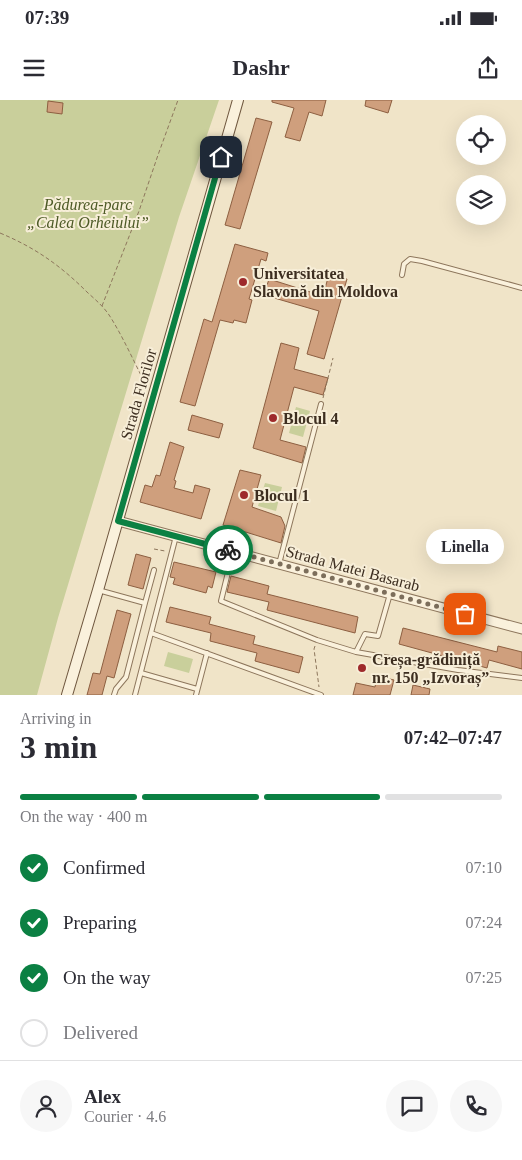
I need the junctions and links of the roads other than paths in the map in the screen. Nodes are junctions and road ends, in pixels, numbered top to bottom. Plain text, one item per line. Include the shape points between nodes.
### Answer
1 (238, 100) edge
2 (402, 276) dead end
3 (522, 288) edge
4 (321, 404) road end
5 (118, 521) junction
6 (176, 536) junction
7 (233, 552) junction
8 (280, 564) junction
9 (154, 570) dead end
10 (98, 590) junction
11 (390, 594) junction
12 (145, 602) junction
13 (522, 629) edge
14 (152, 633) junction
15 (356, 652) junction
16 (207, 653) junction
17 (141, 673) junction
18 (522, 678) edge
19 (197, 689) junction
20 (66, 695) edge
21 (114, 695) edge
22 (135, 695) edge
23 (196, 695) edge
24 (320, 695) edge

1 - 5 main road, Strada Florilor
2 - 3 lane via 404,264 410,259
4 - 8 lane
5 - 6 street, Strada Matei Basarab
5 - 10 main road, Strada Florilor
6 - 7 street, Strada Matei Basarab
6 - 14 lane
7 - 8 street, Strada Matei Basarab
7 - 15 lane via 221,601 317,640
8 - 11 street, Strada Matei Basarab
9 - 12 lane
10 - 12 lane
10 - 20 main road, Strada Florilor
11 - 13 street, Strada Matei Basarab
11 - 15 lane via 378,636 364,634
12 - 21 lane via 126,677
14 - 16 lane
14 - 17 lane
15 - 18 lane
16 - 19 lane
16 - 24 lane
17 - 19 lane
17 - 22 lane
19 - 23 lane

